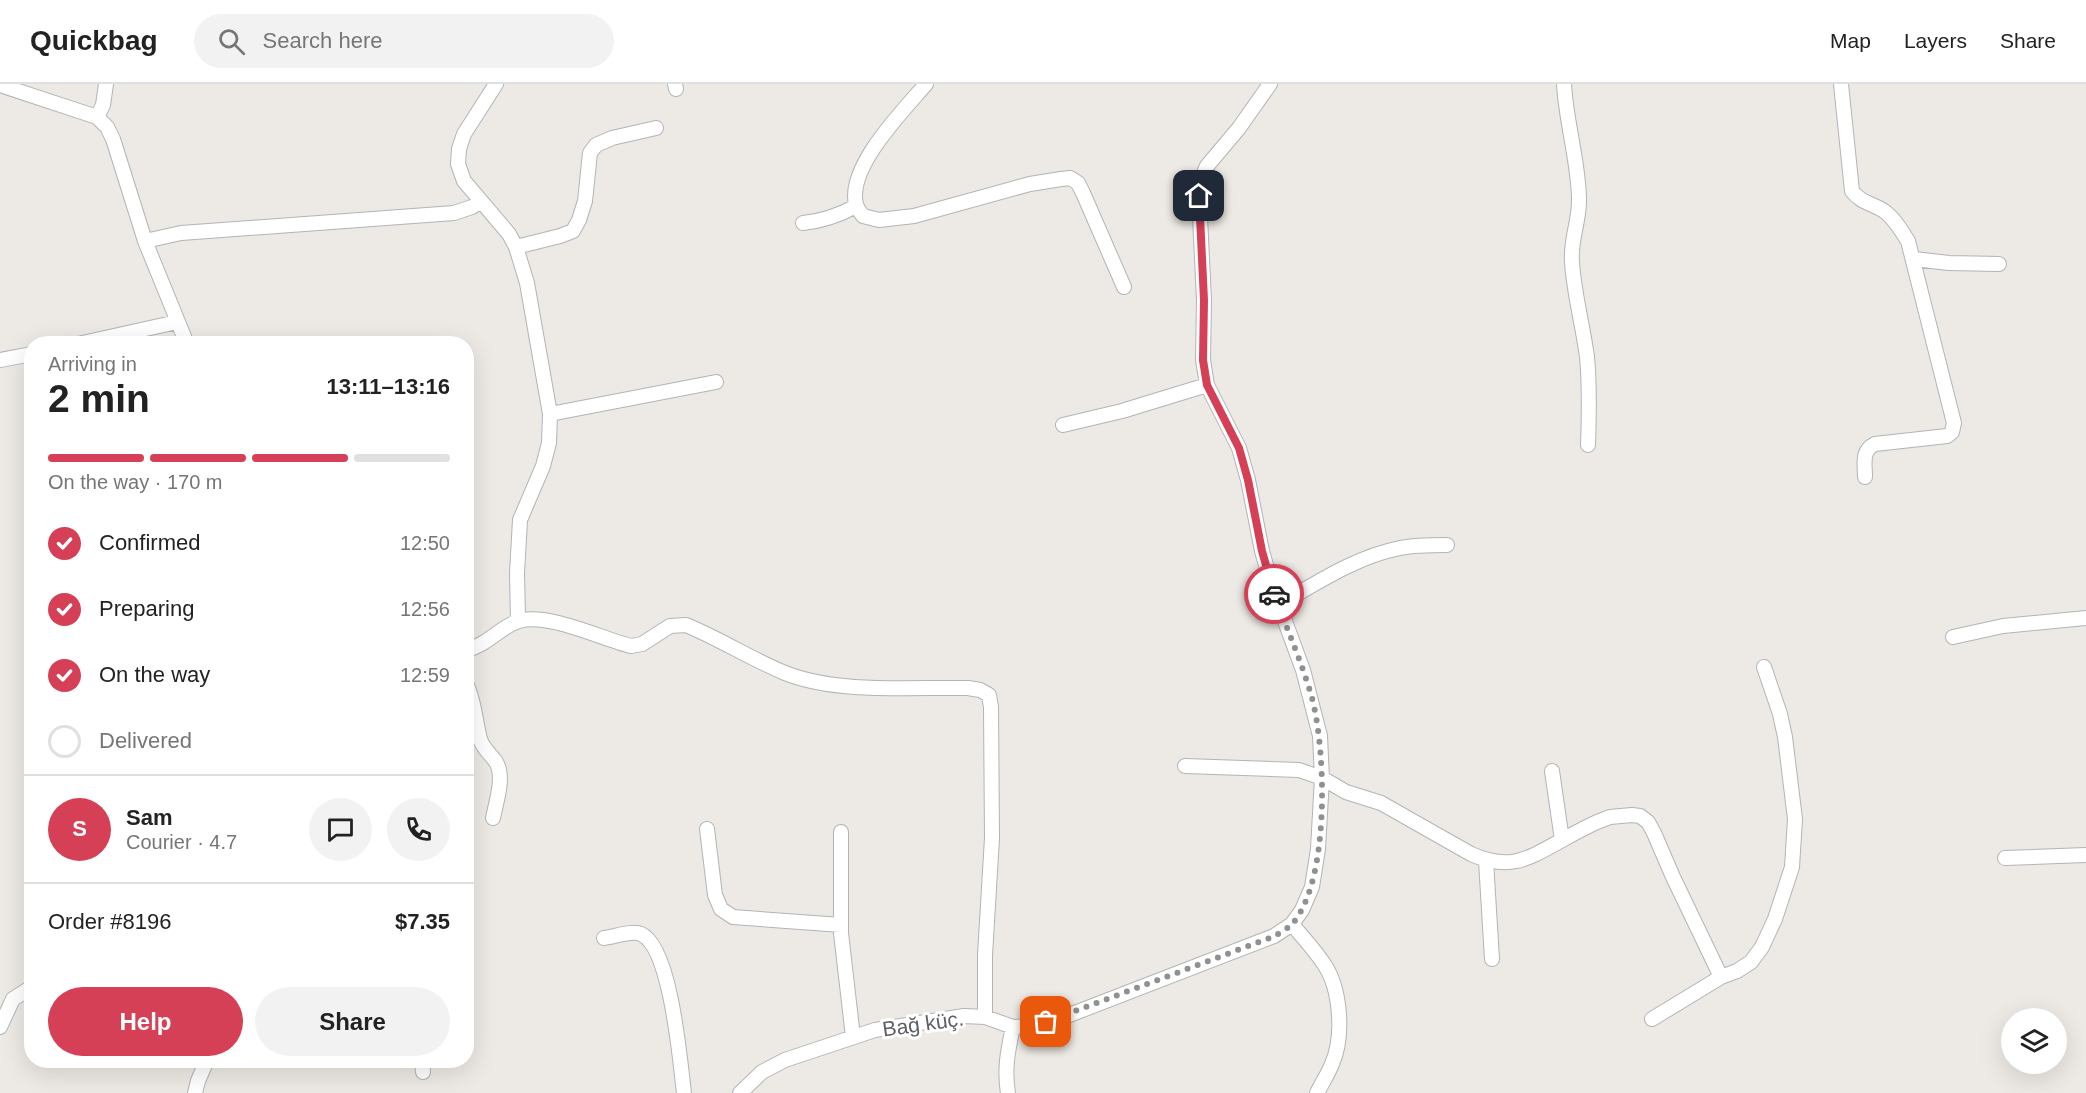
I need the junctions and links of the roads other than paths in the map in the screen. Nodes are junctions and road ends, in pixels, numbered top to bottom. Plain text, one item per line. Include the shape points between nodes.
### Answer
1 (106, 84) edge
2 (496, 84) edge
3 (926, 84) edge
4 (1270, 84) edge
5 (1564, 84) edge
6 (1841, 84) edge
7 (0, 85) edge
8 (97, 117) junction
9 (656, 128) dead end
10 (480, 201) junction
11 (856, 206) junction
12 (803, 223) dead end
13 (145, 241) junction
14 (516, 247) junction
15 (1914, 260) junction
16 (1999, 264) dead end
17 (1124, 287) dead end
18 (177, 322) junction
19 (114, 336) edge
20 (183, 336) edge
21 (24, 356) edge
22 (0, 360) edge
23 (716, 382) dead end
24 (1207, 385) junction
25 (550, 414) junction
26 (1063, 425) dead end
27 (1588, 445) dead end
28 (1865, 477) dead end
29 (1447, 545) dead end
30 (1278, 606) junction
31 (2086, 618) edge
32 (518, 621) junction
33 (1953, 637) dead end
34 (474, 647) edge
35 (1764, 667) dead end
36 (474, 700) edge
37 (1185, 766) dead end
38 (1552, 771) dead end
39 (1322, 778) junction
40 (493, 818) dead end
41 (707, 829) dead end
42 (841, 832) dead end
43 (1562, 840) junction
44 (2086, 855) edge
45 (2005, 858) dead end
46 (1486, 861) junction
47 (1292, 924) junction
48 (841, 925) junction
49 (604, 938) dead end
50 (1492, 959) dead end
51 (1721, 977) junction
52 (24, 992) edge
53 (985, 1017) junction
54 (1652, 1019) dead end
55 (1013, 1026) junction
56 (0, 1027) edge
57 (853, 1037) junction
58 (204, 1068) edge
59 (195, 1093) edge
60 (684, 1093) edge
61 (740, 1093) edge
62 (1008, 1093) edge
63 (1317, 1093) edge

1 - 8 street
2 - 10 street via 464,134 459,149 458,164 464,181
3 - 11 street via 864,164 855,192
4 - 24 street, Bağ küç. via 1207,166 1201,180 1203,360
5 - 27 street via 1579,199 1572,261 1590,390
6 - 15 street via 1852,191 1859,200 1884,211 1896,223
7 - 8 street
8 - 13 street via 113,139
9 - 14 street via 596,145 590,153 585,201 573,231
10 - 13 street via 454,213 181,233
10 - 14 street
11 - 12 street via 839,216
11 - 17 street via 863,216 894,219 1030,184 1070,178 1083,193
13 - 18 street
14 - 25 street via 528,283
15 - 16 street
15 - 28 street via 1954,423 1952,432 1947,436 1875,444 1864,455
18 - 19 street
18 - 20 street
21 - 22 street
23 - 25 street
24 - 26 street
24 - 30 street, Bağ küç. via 1239,448
25 - 32 street via 543,466 520,520
29 - 30 street via 1380,552 1343,567
30 - 39 street, Bağ küç. via 1312,700 1320,736
31 - 33 street via 2003,626
32 - 34 street
32 - 53 street via 556,622 631,646 642,644 670,627 686,625 786,673 824,684 968,688 988,695 992,707 992,838
35 - 51 street via 1780,714 1786,749 1795,819 1792,867 1762,947 1751,962
36 - 40 street via 483,748 500,774
37 - 39 street via 1299,770
38 - 43 street
39 - 46 street via 1346,792 1381,803
39 - 47 street, Bağ küç. via 1318,849 1311,887
41 - 48 street via 715,895 721,909 733,917
42 - 48 street
43 - 46 street via 1525,860
43 - 51 street via 1610,817 1640,816 1648,822
44 - 45 street
46 - 50 street
47 - 55 street, Bağ küç. via 1275,936 1059,1019
47 - 63 street via 1325,965 1337,998 1339,1030 1333,1062
48 - 57 street
49 - 60 street via 638,933 649,939 666,974
51 - 54 street
52 - 56 street via 13,999
53 - 55 street, Bağ küç.
53 - 57 street, Bağ küç. via 942,1019
55 - 62 street via 1006,1057
57 - 61 street, Bağ küç. via 785,1059 762,1072
58 - 59 street

